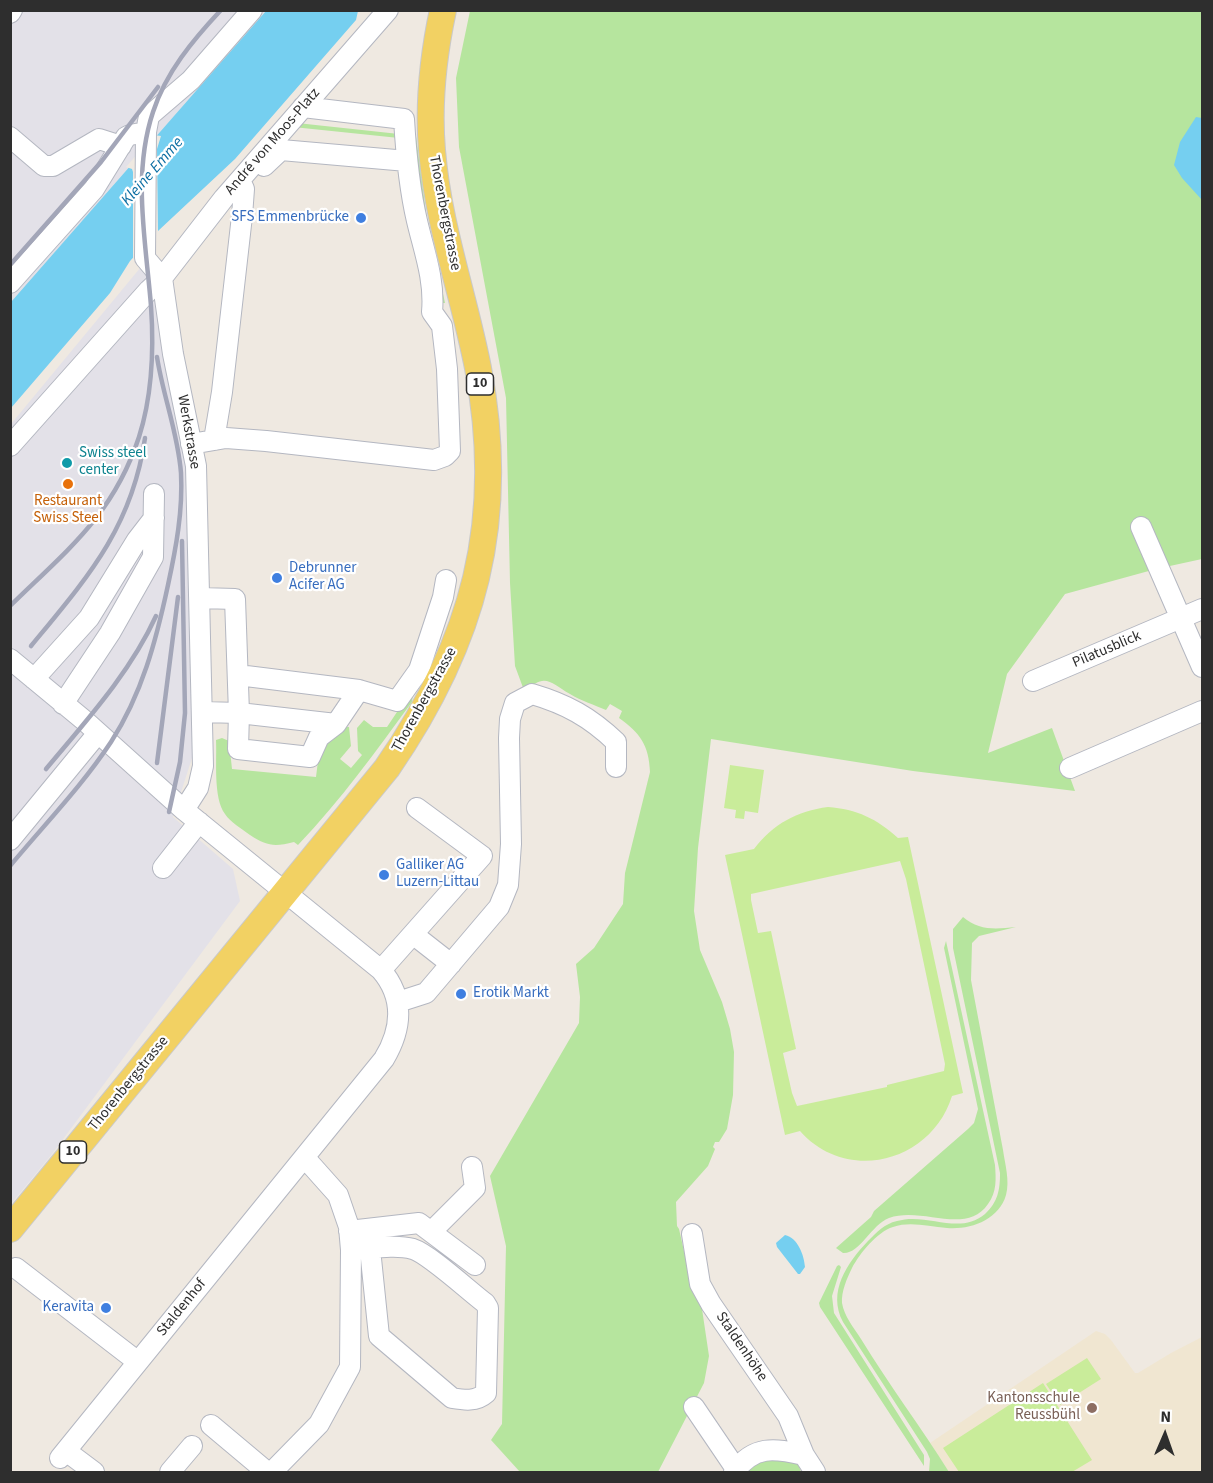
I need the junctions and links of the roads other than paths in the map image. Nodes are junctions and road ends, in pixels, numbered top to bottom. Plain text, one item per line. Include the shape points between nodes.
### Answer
1 (252, 10) edge
2 (388, 10) edge
3 (443, 10) edge
4 (303, 107) junction
5 (10, 137) edge
6 (146, 139) junction
7 (121, 146) junction
8 (407, 161) junction
9 (245, 174) junction
10 (162, 278) junction
11 (10, 283) edge
12 (214, 440) junction
13 (192, 444) junction
14 (10, 446) edge
15 (154, 494) dead end
16 (154, 518) junction
17 (1141, 527) dead end
18 (446, 580) dead end
19 (200, 598) junction
20 (1203, 609) edge
21 (1181, 618) junction
22 (10, 659) edge
23 (1203, 667) edge
24 (238, 675) junction
25 (34, 679) junction
26 (1033, 681) dead end
27 (359, 690) junction
28 (63, 704) junction
29 (1203, 711) edge
30 (203, 712) junction
31 (239, 713) junction
32 (336, 724) junction
33 (98, 733) junction
34 (616, 767) dead end
35 (1070, 768) dead end
36 (417, 808) dead end
37 (192, 816) junction
38 (10, 840) edge
39 (163, 868) dead end
40 (286, 891) junction
41 (414, 935) junction
42 (451, 964) junction
43 (381, 970) junction
44 (398, 1002) junction
45 (305, 1158) junction
46 (472, 1167) dead end
47 (10, 1229) edge
48 (431, 1232) junction
49 (692, 1234) dead end
50 (357, 1243) junction
51 (475, 1264) dead end
52 (16, 1268) dead end
53 (138, 1362) junction
54 (694, 1407) dead end
55 (211, 1425) dead end
56 (192, 1446) dead end
57 (804, 1455) junction
58 (735, 1471) edge
59 (94, 1473) edge
60 (170, 1473) edge
61 (267, 1473) edge
62 (272, 1473) edge
63 (815, 1473) edge

1 - 6 street via 191,80 149,116
2 - 4 street, André von Moos-Platz
3 - 40 main road, Thorenbergstrasse / 10 via 431,81 432,153 486,424 488,489 482,550 473,592 444,673 387,768
4 - 8 street via 404,119
4 - 9 street, André von Moos-Platz
5 - 7 street via 44,166 52,166 99,139
6 - 7 street via 130,135
6 - 10 street via 145,254
7 - 11 street via 94,189
8 - 9 street via 281,150 265,166
8 - 12 street via 430,276 432,312 442,326 450,451 442,460 266,441
9 - 10 street, André von Moos-Platz
9 - 12 street
10 - 13 street, Werkstrasse
10 - 14 street
12 - 13 street
13 - 19 street, Werkstrasse
15 - 16 street
16 - 25 street via 89,618
16 - 28 street via 153,557 110,633
17 - 21 street
18 - 27 street via 419,670 397,701
19 - 24 street via 235,599
19 - 30 street, Werkstrasse
20 - 21 street, Pilatusblick
21 - 23 street
21 - 26 street, Pilatusblick
22 - 25 street
24 - 27 street
24 - 31 street
25 - 28 street
27 - 32 street
28 - 33 street
29 - 35 street
30 - 31 street
30 - 37 street, Werkstrasse via 202,773
31 - 32 street
31 - 32 street via 238,749 310,757 320,737
33 - 37 street
33 - 38 street
34 - 42 street via 616,742 574,709 532,694 515,703 509,738 508,885 499,907
36 - 41 street via 482,856
37 - 39 street, Werkstrasse
37 - 40 street
40 - 43 street
40 - 47 main road, Thorenbergstrasse / 10
41 - 42 street
41 - 43 street
42 - 44 street via 426,993
43 - 44 street
44 - 45 street, Staldenhof via 398,1024 384,1059
45 - 50 street via 338,1195
45 - 53 street, Staldenhof
46 - 48 street via 475,1188
48 - 50 street via 419,1223 410,1223 375,1229
48 - 51 street
49 - 57 street, Staldenhöhe via 700,1284 788,1416
50 - 50 street via 412,1249 485,1303 486,1393 482,1397 467,1401 452,1398 379,1336
50 - 62 street via 350,1367 319,1424
52 - 53 street
53 - 59 street, Staldenhof via 63,1454
54 - 58 street
55 - 61 street
56 - 60 street
57 - 58 street via 768,1450 743,1460
57 - 63 street, Staldenhöhe

